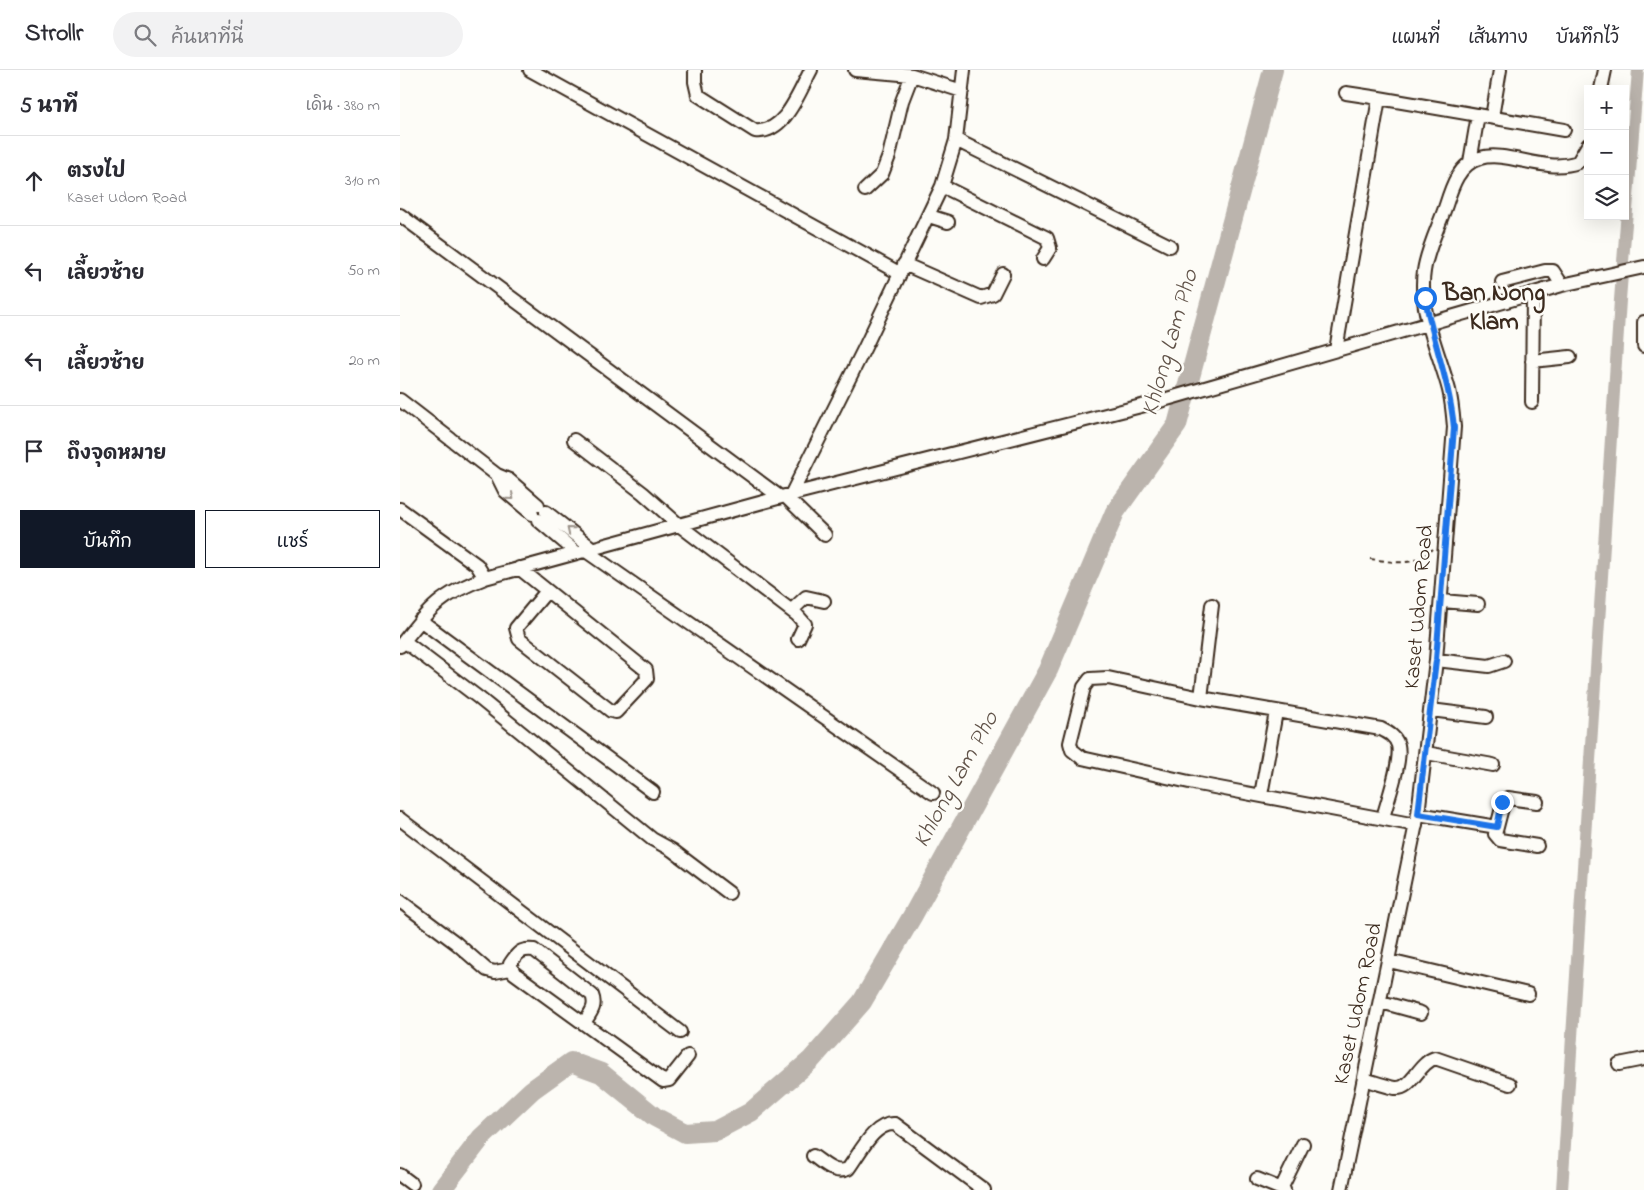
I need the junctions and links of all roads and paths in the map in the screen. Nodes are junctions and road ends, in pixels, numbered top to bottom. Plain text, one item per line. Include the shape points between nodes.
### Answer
1 (530, 70) edge
2 (695, 70) edge
3 (812, 70) edge
4 (855, 70) edge
5 (964, 70) edge
6 (1500, 70) edge
7 (1605, 70) edge
8 (912, 75) junction
9 (1602, 85) edge
10 (962, 90) junction
11 (1346, 93) dead end
12 (1379, 98) junction
13 (1478, 115) junction
14 (1492, 118) junction
15 (1564, 130) dead end
16 (956, 140) junction
17 (1584, 152) edge
18 (1470, 162) junction
19 (942, 186) junction
20 (865, 190) dead end
21 (400, 215) edge
22 (929, 216) junction
23 (948, 222) dead end
24 (1170, 246) dead end
25 (1043, 259) dead end
26 (1643, 267) edge
27 (902, 268) junction
28 (1004, 274) dead end
29 (1502, 282) dead end
30 (1562, 285) junction
31 (1534, 293) junction
32 (1644, 322) edge
33 (1429, 323) junction
34 (1644, 346) edge
35 (1336, 350) junction
36 (1570, 357) dead end
37 (1532, 361) junction
38 (400, 400) edge
39 (1532, 402) dead end
40 (574, 440) dead end
41 (785, 496) junction
42 (400, 509) edge
43 (679, 525) junction
44 (825, 535) dead end
45 (1446, 538) junction
46 (586, 551) junction
47 (1370, 559) dead end
48 (519, 568) junction
49 (484, 578) junction
50 (547, 591) junction
51 (824, 601) dead end
52 (1442, 601) junction
53 (1478, 604) dead end
54 (1212, 605) dead end
55 (792, 610) junction
56 (420, 620) junction
57 (798, 639) dead end
58 (402, 644) edge
59 (1436, 660) junction
60 (1504, 661) dead end
61 (1201, 698) junction
62 (1431, 710) junction
63 (1276, 712) junction
64 (1486, 717) dead end
65 (1426, 753) junction
66 (1493, 765) dead end
67 (653, 792) dead end
68 (933, 793) dead end
69 (1261, 795) junction
70 (1537, 802) dead end
71 (1382, 818) junction
72 (400, 819) edge
73 (1417, 820) junction
74 (1497, 827) junction
75 (1537, 846) dead end
76 (729, 893) dead end
77 (400, 901) edge
78 (1389, 961) junction
79 (510, 969) junction
80 (1528, 994) dead end
81 (1381, 1002) junction
82 (1421, 1013) dead end
83 (584, 1023) junction
84 (680, 1032) dead end
85 (688, 1056) dead end
86 (1644, 1059) edge
87 (1619, 1064) dead end
88 (1364, 1079) junction
89 (1510, 1084) dead end
90 (1303, 1144) dead end
91 (813, 1156) dead end
92 (400, 1175) edge
93 (1257, 1179) dead end
94 (412, 1184) dead end
95 (1283, 1189) edge
96 (984, 1190) edge
97 (1341, 1190) edge

1 - 27 street
2 - 3 street via 698,95 756,131 766,132 777,126
4 - 8 street
5 - 10 street
6 - 14 street
7 - 9 street
8 - 10 street
8 - 20 street via 882,174
10 - 16 street
11 - 12 street
12 - 13 street
12 - 35 street
13 - 14 street
13 - 18 street
14 - 15 street
16 - 19 street
16 - 24 street
17 - 18 street via 1578,162 1559,166 1491,157
18 - 33 street, Kaset Udom Road via 1452,186 1424,269
19 - 22 street
19 - 25 street via 1047,238 1050,248
21 - 41 street
22 - 23 street
22 - 27 street
26 - 30 street
27 - 28 street via 981,298 993,294
27 - 41 street via 866,347
29 - 30 street via 1545,271 1553,272
30 - 31 street
31 - 33 street
31 - 37 street
32 - 34 street
33 - 35 street
33 - 45 street, Kaset Udom Road via 1449,392 1453,420
35 - 41 street via 1153,403
36 - 37 street
37 - 39 street
38 - 46 street via 497,475 509,480 539,513
40 - 43 street via 644,493
41 - 43 street
41 - 44 street
42 - 49 street via 477,565
43 - 46 street
43 - 55 street
45 - 47 path via 1422,559 1412,562
45 - 52 street, Kaset Udom Road
46 - 48 street
46 - 68 street
48 - 49 street
48 - 50 street
49 - 56 street via 443,597
50 - 50 street via 516,628 519,639 616,712 647,679 646,670
51 - 55 street via 806,597
52 - 53 street
52 - 59 street, Kaset Udom Road
54 - 61 street
55 - 57 street via 805,624
56 - 58 street
56 - 67 street
58 - 76 street via 479,698 652,839
59 - 60 street via 1489,666
59 - 62 street, Kaset Udom Road
61 - 63 street
61 - 69 street via 1108,678 1090,679 1084,687 1070,743 1072,750 1082,758
62 - 64 street
62 - 65 street, Kaset Udom Road
63 - 69 street
63 - 71 street via 1382,729 1393,735 1398,745 1398,757
65 - 66 street
65 - 73 street, Kaset Udom Road
69 - 71 street
70 - 74 street via 1504,800
71 - 73 street
72 - 84 street
73 - 74 street
73 - 78 street, Kaset Udom Road
74 - 75 street via 1495,834 1500,840
77 - 79 street via 487,970
78 - 80 street
78 - 81 street, Kaset Udom Road
79 - 83 street
79 - 83 street via 519,951 534,950 592,995 594,1008
81 - 82 street
81 - 88 street, Kaset Udom Road
83 - 85 street via 663,1081 669,1080
86 - 87 street
88 - 89 street via 1403,1087 1424,1063 1435,1058
88 - 97 street, Kaset Udom Road
90 - 95 street
91 - 96 street via 836,1171 843,1171 848,1169 878,1128 887,1123 896,1124
92 - 94 street
93 - 95 street

